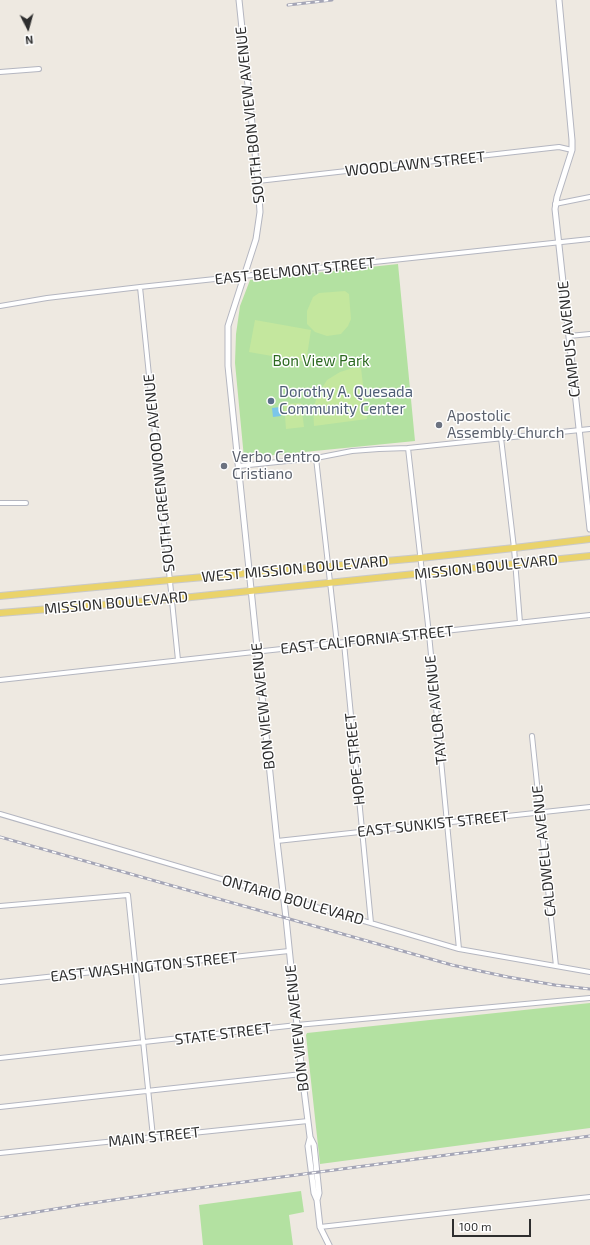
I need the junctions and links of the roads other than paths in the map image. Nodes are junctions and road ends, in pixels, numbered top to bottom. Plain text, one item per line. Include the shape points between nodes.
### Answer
1 (239, 0) edge
2 (559, 0) edge
3 (39, 69) dead end
4 (0, 72) edge
5 (572, 150) junction
6 (258, 181) junction
7 (590, 197) edge
8 (555, 204) junction
9 (590, 239) edge
10 (558, 242) junction
11 (244, 276) junction
12 (140, 287) junction
13 (0, 306) edge
14 (590, 334) edge
15 (569, 336) junction
16 (590, 429) edge
17 (579, 430) junction
18 (501, 438) junction
19 (408, 448) junction
20 (316, 458) junction
21 (239, 466) junction
22 (0, 503) edge
23 (26, 503) dead end
24 (590, 529) edge
25 (590, 538) edge
26 (514, 548) junction
27 (590, 556) edge
28 (420, 558) junction
29 (515, 564) junction
30 (327, 567) junction
31 (250, 573) junction
32 (421, 573) junction
33 (170, 580) junction
34 (329, 582) junction
35 (252, 590) junction
36 (0, 596) edge
37 (172, 599) junction
38 (0, 613) edge
39 (590, 616) edge
40 (520, 623) junction
41 (429, 634) junction
42 (344, 643) junction
43 (336, 644) junction
44 (258, 651) junction
45 (178, 660) junction
46 (0, 680) edge
47 (532, 736) dead end
48 (590, 807) edge
49 (540, 813) junction
50 (0, 814) edge
51 (447, 823) junction
52 (362, 831) junction
53 (277, 840) junction
54 (283, 898) junction
55 (0, 906) edge
56 (372, 922) junction
57 (459, 949) junction
58 (289, 951) junction
59 (556, 966) junction
60 (135, 968) junction
61 (590, 972) edge
62 (0, 982) edge
63 (590, 998) edge
64 (297, 1025) junction
65 (143, 1043) junction
66 (0, 1058) edge
67 (302, 1074) junction
68 (148, 1090) junction
69 (0, 1107) edge
70 (308, 1121) junction
71 (153, 1137) junction
72 (0, 1153) edge
73 (590, 1197) edge
74 (320, 1227) junction
75 (329, 1245) edge

1 - 6 street, SOUTH BON VIEW AVENUE
2 - 5 street, CAMPUS AVENUE
3 - 4 street
5 - 6 street, WOODLAWN STREET via 559,147
5 - 8 street, CAMPUS AVENUE
6 - 11 street, SOUTH BON VIEW AVENUE via 260,212 256,239
7 - 8 street
8 - 10 street, CAMPUS AVENUE
9 - 10 street, EAST BELMONT STREET
10 - 11 street, EAST BELMONT STREET
10 - 15 street, CAMPUS AVENUE
11 - 12 street, EAST BELMONT STREET
11 - 21 street, BON VIEW AVENUE via 228,326 228,366
12 - 13 street, EAST BELMONT STREET
12 - 33 street, SOUTH GREENWOOD AVENUE
14 - 15 street
15 - 17 street, CAMPUS AVENUE
16 - 17 street
17 - 18 street
17 - 24 street, CAMPUS AVENUE
18 - 19 street
18 - 26 street
19 - 20 street via 352,451
19 - 28 street, TAYLOR AVENUE
20 - 21 street
20 - 30 street
21 - 31 street, BON VIEW AVENUE
22 - 23 street
25 - 26 main road, WEST MISSION BOULEVARD
26 - 28 main road, WEST MISSION BOULEVARD
26 - 29 street
27 - 29 main road, MISSION BOULEVARD
28 - 30 main road, WEST MISSION BOULEVARD
28 - 32 street, TAYLOR AVENUE
29 - 32 main road, MISSION BOULEVARD
29 - 40 street
30 - 31 main road, WEST MISSION BOULEVARD
30 - 34 street
31 - 33 main road, WEST MISSION BOULEVARD
31 - 35 street, BON VIEW AVENUE
32 - 34 main road, MISSION BOULEVARD
32 - 41 street, TAYLOR AVENUE
33 - 36 main road, WEST MISSION BOULEVARD
33 - 37 street, SOUTH GREENWOOD AVENUE
34 - 35 main road, MISSION BOULEVARD
34 - 43 street
35 - 37 main road, MISSION BOULEVARD
35 - 44 street, BON VIEW AVENUE
37 - 38 main road, MISSION BOULEVARD
37 - 45 street, SOUTH GREENWOOD AVENUE
39 - 40 street, EAST CALIFORNIA STREET
40 - 41 street, EAST CALIFORNIA STREET
41 - 42 street, EAST CALIFORNIA STREET
41 - 51 street, TAYLOR AVENUE
42 - 43 street, EAST CALIFORNIA STREET
42 - 52 street, HOPE STREET
43 - 44 street, EAST CALIFORNIA STREET
44 - 45 street, EAST CALIFORNIA STREET
44 - 53 street, BON VIEW AVENUE
45 - 46 street, EAST CALIFORNIA STREET
47 - 49 street, CALDWELL AVENUE
48 - 49 street, EAST SUNKIST STREET
49 - 51 street, EAST SUNKIST STREET
49 - 59 street, CALDWELL AVENUE
50 - 54 street, ONTARIO BOULEVARD
51 - 52 street, EAST SUNKIST STREET
51 - 57 street, TAYLOR AVENUE
52 - 53 street, EAST SUNKIST STREET
52 - 56 street, HOPE STREET
53 - 54 street, BON VIEW AVENUE
54 - 56 street, ONTARIO BOULEVARD
54 - 58 street, BON VIEW AVENUE
55 - 60 street via 128,895
56 - 57 street, ONTARIO BOULEVARD
57 - 59 street, ONTARIO BOULEVARD
58 - 60 street, EAST WASHINGTON STREET
58 - 64 street, BON VIEW AVENUE
59 - 61 street, ONTARIO BOULEVARD
60 - 62 street, EAST WASHINGTON STREET
60 - 65 street
63 - 64 street, STATE STREET
64 - 65 street, STATE STREET
64 - 67 street, BON VIEW AVENUE
65 - 66 street, STATE STREET
65 - 68 street
67 - 68 street
67 - 70 street, BON VIEW AVENUE
68 - 69 street
68 - 71 street
70 - 71 street, MAIN STREET
70 - 74 street, BON VIEW AVENUE via 314,1145
71 - 72 street, MAIN STREET
73 - 74 street
74 - 75 street, BON VIEW AVENUE

